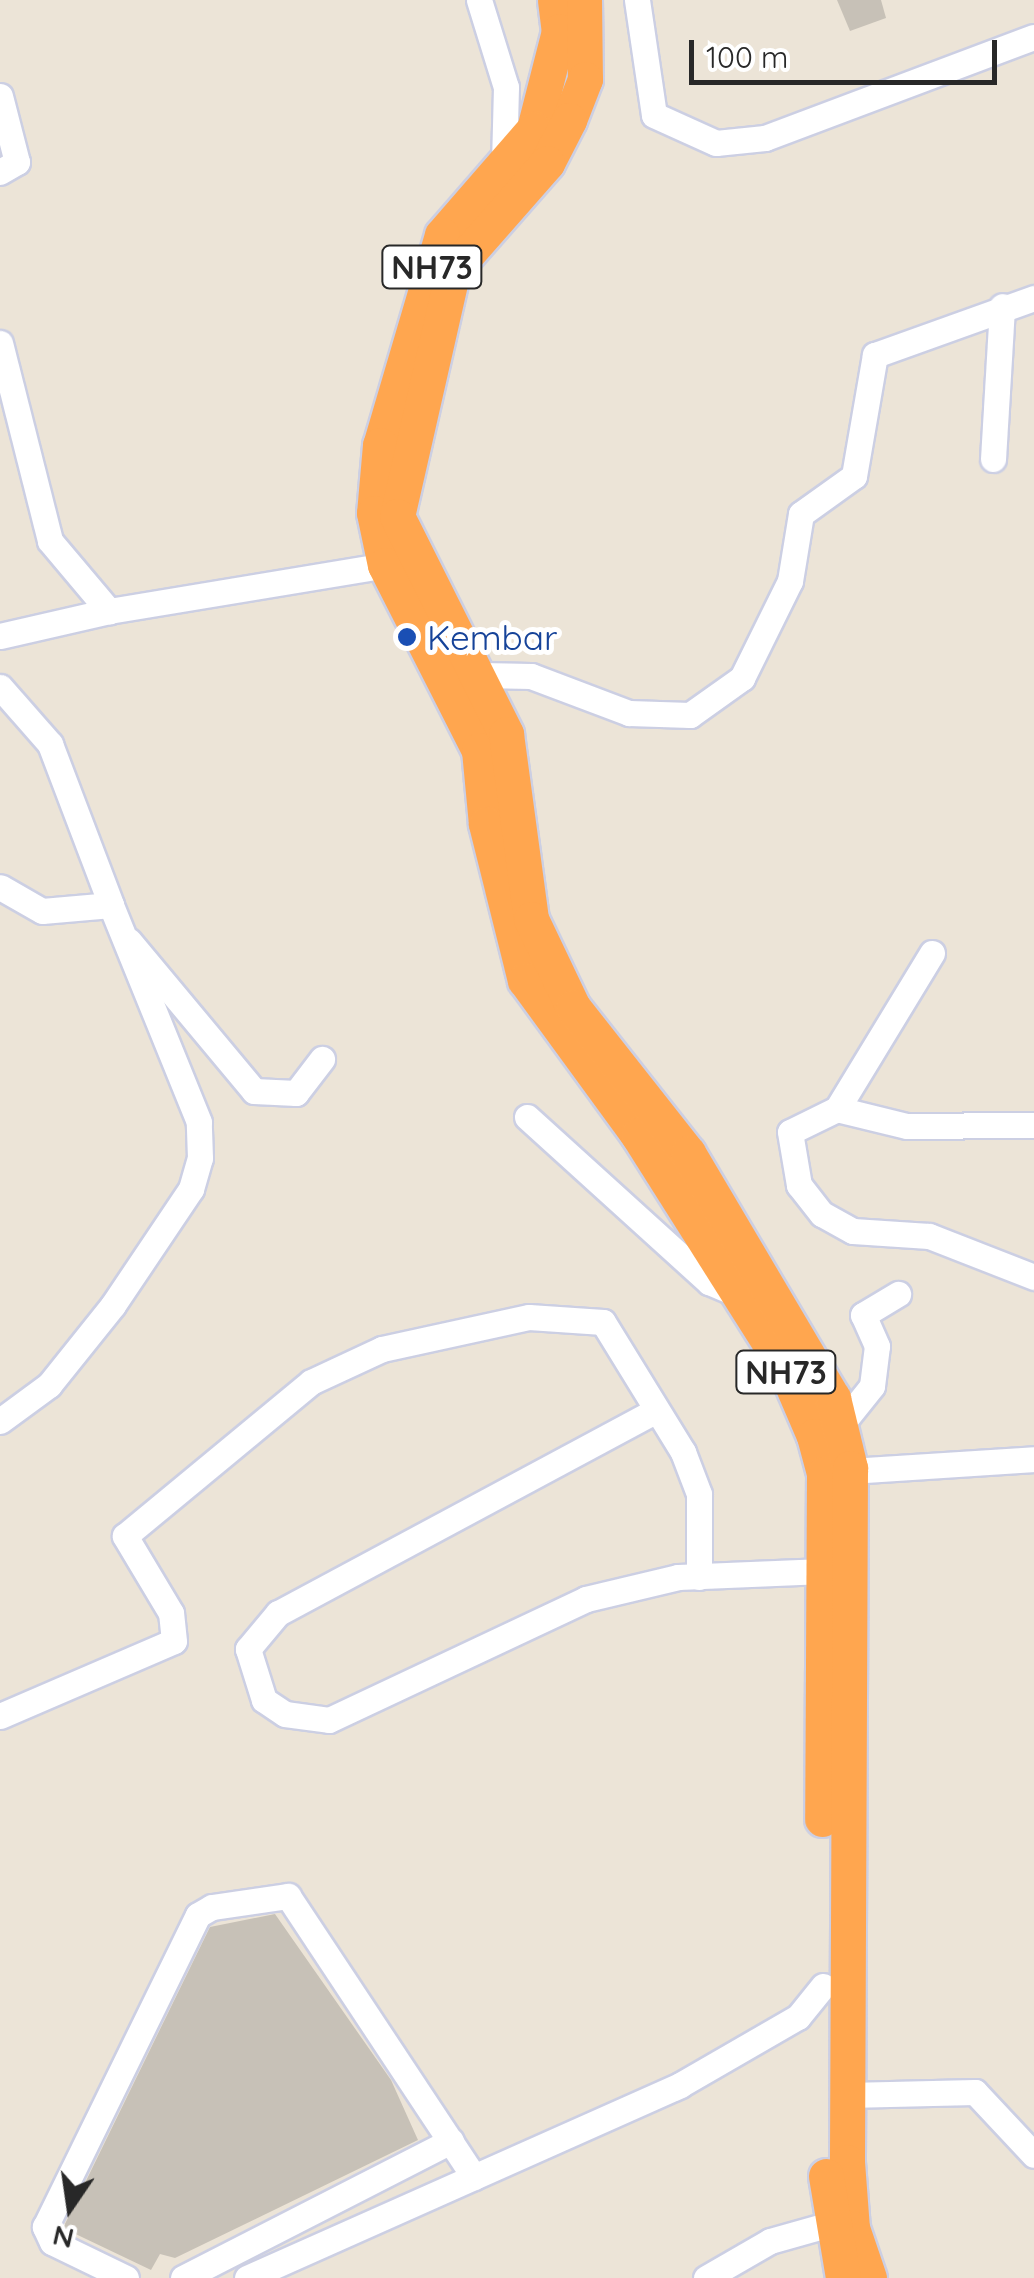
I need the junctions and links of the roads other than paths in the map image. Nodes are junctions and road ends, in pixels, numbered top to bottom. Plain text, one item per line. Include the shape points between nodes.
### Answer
1 (480, 0) edge
2 (555, 0) edge
3 (584, 0) edge
4 (636, 0) edge
5 (1034, 37) edge
6 (0, 96) edge
7 (504, 164) junction
8 (0, 172) edge
9 (1034, 298) edge
10 (1002, 306) junction
11 (0, 343) edge
12 (5, 380) edge
13 (993, 459) dead end
14 (399, 563) junction
15 (109, 611) junction
16 (0, 636) edge
17 (481, 675) junction
18 (0, 687) edge
19 (0, 888) edge
20 (115, 918) junction
21 (932, 953) dead end
22 (322, 1059) dead end
23 (838, 1109) junction
24 (528, 1118) dead end
25 (1034, 1125) edge
26 (1034, 1277) edge
27 (737, 1294) junction
28 (898, 1294) dead end
29 (655, 1410) junction
30 (0, 1422) edge
31 (840, 1426) junction
32 (1034, 1459) edge
33 (837, 1471) junction
34 (824, 1571) junction
35 (699, 1576) junction
36 (0, 1716) edge
37 (823, 1986) junction
38 (847, 2094) junction
39 (451, 2141) junction
40 (1034, 2155) edge
41 (474, 2176) junction
42 (827, 2225) junction
43 (722, 2275) edge
44 (126, 2278) edge
45 (183, 2278) edge
46 (247, 2278) edge
47 (843, 2278) edge
48 (869, 2278) edge

1 - 7 street via 506,87
2 - 7 highway, NH73 via 548,87 534,129
3 - 14 highway, NH73 via 585,80 569,120 547,163 453,270 398,499
4 - 5 street via 654,115 716,143 765,138
6 - 8 street via 16,162
7 - 14 highway, NH73 via 442,235 380,445 374,514
9 - 10 street
10 - 13 street
10 - 17 street via 875,355 854,476 801,514 790,581 742,678 690,715 629,713 531,676
11 - 12 street
12 - 15 street via 50,541
14 - 15 street
14 - 17 highway, NH73
14 - 27 highway, NH73 via 480,750 486,824 525,980
15 - 16 street
17 - 31 highway, NH73 via 506,734 531,919 573,1006 688,1153 808,1352
18 - 20 street via 50,744
19 - 20 street via 42,911
20 - 22 street via 254,1090 296,1093
20 - 30 street via 199,1122 200,1158 191,1189 113,1304 50,1385
21 - 23 street
23 - 25 street via 906,1126
23 - 26 street via 790,1132 799,1186 822,1214 853,1231 929,1236
24 - 27 street via 709,1282
27 - 33 highway, NH73 via 784,1366
28 - 31 street via 863,1314 877,1346 872,1386
29 - 35 street via 698,1494
29 - 35 street via 278,1613 248,1649 270,1707 328,1720 586,1598
29 - 36 street via 603,1322 576,1318 528,1317 382,1350 311,1382 125,1536 172,1613 174,1640
31 - 33 highway, NH73
32 - 33 street
33 - 34 highway, NH73
33 - 38 highway, NH73
34 - 35 street
34 - 37 highway, NH73
37 - 41 street via 798,2018 680,2085
37 - 42 highway, NH73
38 - 40 street via 974,2092
38 - 48 highway, NH73 via 852,2228
39 - 41 street
39 - 44 street via 288,1896 202,1910 46,2227 52,2242
39 - 45 street
41 - 46 street
42 - 43 street via 770,2241
42 - 47 highway, NH73

